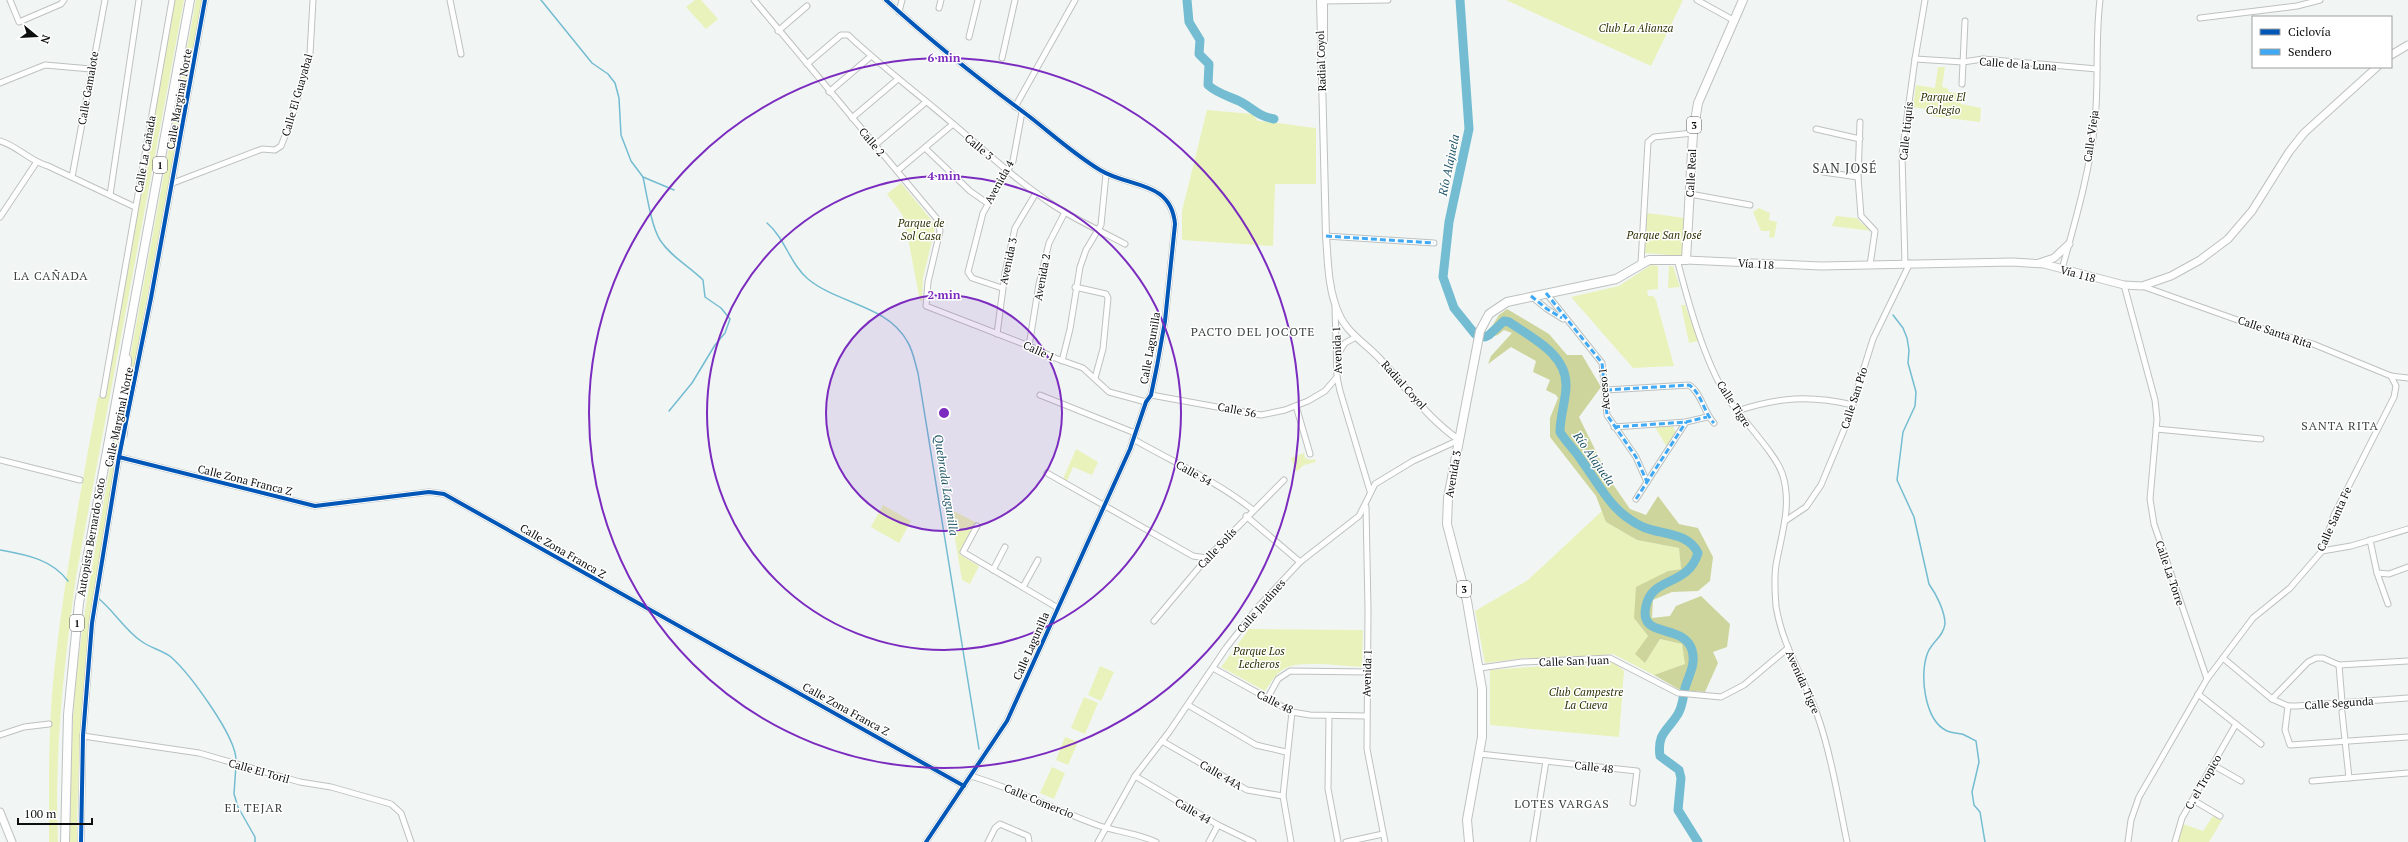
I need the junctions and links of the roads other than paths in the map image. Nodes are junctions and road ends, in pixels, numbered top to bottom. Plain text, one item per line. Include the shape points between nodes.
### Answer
1 (10, 0) edge
2 (64, 0) edge
3 (105, 0) edge
4 (139, 0) edge
5 (172, 0) edge
6 (190, 0) edge
7 (205, 0) edge
8 (313, 0) edge
9 (450, 0) edge
10 (754, 0) edge
11 (886, 0) edge
12 (902, 0) edge
13 (941, 0) edge
14 (978, 0) edge
15 (1015, 0) edge
16 (1075, 0) edge
17 (1376, 0) edge
18 (1388, 0) edge
19 (1697, 0) edge
20 (1743, 0) edge
21 (1925, 0) edge
22 (2100, 0) edge
23 (2320, 0) edge
24 (1322, 1) edge
25 (807, 6) dead end
26 (939, 8) dead end
27 (899, 12) junction
28 (2200, 18) dead end
29 (1735, 21) junction
30 (1965, 21) dead end
31 (778, 30) junction
32 (969, 37) dead end
33 (2408, 45) edge
34 (461, 54) dead end
35 (2392, 54) edge
36 (870, 57) junction
37 (1002, 58) dead end
38 (1915, 59) junction
39 (1963, 62) junction
40 (807, 64) junction
41 (2376, 68) edge
42 (91, 69) junction
43 (2097, 69) junction
44 (898, 79) junction
45 (0, 83) edge
46 (1962, 84) dead end
47 (829, 92) junction
48 (926, 102) junction
49 (1015, 106) junction
50 (1022, 112) junction
51 (852, 118) junction
52 (1860, 122) dead end
53 (953, 124) junction
54 (1816, 129) dead end
55 (1693, 134) junction
56 (1860, 139) junction
57 (0, 141) edge
58 (875, 145) junction
59 (925, 148) junction
60 (36, 163) junction
61 (1008, 170) junction
62 (897, 171) junction
63 (1823, 172) dead end
64 (1106, 174) junction
65 (72, 177) junction
66 (1858, 177) junction
67 (173, 183) junction
68 (1036, 193) junction
69 (110, 194) junction
70 (1690, 194) junction
71 (987, 203) junction
72 (1750, 205) dead end
73 (136, 207) junction
74 (1065, 212) junction
75 (0, 217) edge
76 (1099, 229) junction
77 (1326, 236) junction
78 (1434, 243) dead end
79 (1125, 244) dead end
80 (2068, 244) junction
81 (1328, 258) junction
82 (1677, 259) junction
83 (1686, 260) junction
84 (1907, 263) junction
85 (2036, 263) junction
86 (1641, 264) junction
87 (1870, 265) junction
88 (2062, 269) junction
89 (2124, 285) junction
90 (2142, 286) junction
91 (1075, 287) junction
92 (1002, 288) junction
93 (1546, 293) junction
94 (1531, 296) junction
95 (1334, 301) junction
96 (926, 306) joint
97 (1335, 311) junction
98 (1568, 321) junction
99 (129, 330) junction
100 (1349, 330) junction
101 (997, 334) junction
102 (1356, 337) junction
103 (1029, 346) junction
104 (1337, 357) junction
105 (1062, 361) junction
106 (2391, 376) junction
107 (1337, 377) junction
108 (1095, 378) junction
109 (2408, 378) edge
110 (1606, 390) junction
111 (103, 395) dead end
112 (1040, 395) dead end
113 (1151, 395) junction
114 (1146, 402) junction
115 (1853, 405) junction
116 (1296, 406) junction
117 (1737, 411) junction
118 (1707, 417) junction
119 (1686, 422) junction
120 (1714, 423) dead end
121 (1614, 427) junction
122 (2156, 429) junction
123 (1135, 433) junction
124 (123, 434) junction
125 (1133, 439) junction
126 (2261, 439) dead end
127 (1459, 440) junction
128 (1310, 454) dead end
129 (119, 457) junction
130 (0, 460) edge
131 (1047, 473) dead end
132 (80, 480) dead end
133 (1284, 480) dead end
134 (1647, 482) junction
135 (1370, 491) junction
136 (1636, 499) dead end
137 (1366, 502) junction
138 (1104, 506) junction
139 (1253, 510) junction
140 (1246, 516) junction
141 (1785, 521) junction
142 (1351, 522) junction
143 (977, 526) dead end
144 (1365, 529) junction
145 (2408, 529) edge
146 (2370, 540) junction
147 (1005, 547) dead end
148 (2322, 551) junction
149 (1207, 558) junction
150 (1038, 560) dead end
151 (1300, 562) junction
152 (2408, 567) edge
153 (993, 570) junction
154 (2377, 573) junction
155 (1022, 588) junction
156 (2388, 604) dead end
157 (1058, 608) junction
158 (1154, 620) dead end
159 (1788, 648) junction
160 (2223, 658) junction
161 (2408, 661) edge
162 (2339, 665) junction
163 (1213, 668) junction
164 (1480, 668) junction
165 (1367, 672) junction
166 (2207, 679) junction
167 (2198, 694) junction
168 (2408, 698) edge
169 (1267, 699) junction
170 (2272, 699) junction
171 (2342, 702) junction
172 (1188, 705) junction
173 (2288, 706) junction
174 (1292, 712) junction
175 (2342, 712) dead end
176 (1329, 716) junction
177 (1366, 716) junction
178 (49, 724) dead end
179 (2236, 724) junction
180 (0, 735) edge
181 (83, 736) junction
182 (2408, 737) edge
183 (2346, 740) junction
184 (1162, 741) junction
185 (2261, 744) dead end
186 (1286, 752) junction
187 (1480, 754) junction
188 (1546, 761) junction
189 (2213, 765) junction
190 (2408, 773) edge
191 (971, 776) junction
192 (1135, 776) junction
193 (2349, 778) junction
194 (2241, 781) dead end
195 (2312, 781) dead end
196 (964, 786) junction
197 (1283, 796) junction
198 (2193, 800) junction
199 (1633, 803) dead end
200 (0, 812) edge
201 (2220, 816) dead end
202 (1218, 825) junction
203 (1105, 828) junction
204 (1383, 834) junction
205 (12, 842) edge
206 (65, 842) edge
207 (81, 842) edge
208 (411, 842) edge
209 (926, 842) edge
210 (988, 842) edge
211 (1029, 842) edge
212 (1098, 842) edge
213 (1156, 842) edge
214 (1209, 842) edge
215 (1253, 842) edge
216 (1291, 842) edge
217 (1338, 842) edge
218 (1346, 842) edge
219 (1385, 842) edge
220 (1469, 842) edge
221 (1533, 842) edge
222 (1846, 842) edge
223 (2128, 842) edge
224 (2175, 842) edge

1 - 2 street via 19,22 61,4
3 - 42 street, Calle Gamalote
4 - 69 street
5 - 73 street, Calle La Cañada
6 - 99 main road, Autopista Bernardo Soto / 1
7 - 67 street, Calle Marginal Norte
8 - 67 street, Calle El Guayabal via 310,54 291,121 281,146 275,150 262,149
9 - 34 street
10 - 31 street
11 - 27 street, Calle Lagunilla
12 - 27 street
13 - 26 street
14 - 32 street
15 - 37 street
16 - 49 street
17 - 18 street
17 - 24 street
19 - 29 street
20 - 29 main road, Calle Real / 3
21 - 38 street, Calle Itiquís
22 - 43 street, Calle Vieja
23 - 28 street via 2297,6
24 - 77 street, Radial Coyol
25 - 31 street
27 - 49 street, Calle Lagunilla
29 - 55 main road, Calle Real / 3 via 1698,103
30 - 39 street
31 - 40 street
33 - 35 main road
36 - 40 street, Calle 3 via 845,34
36 - 44 street, Calle 3
36 - 47 street
38 - 39 street, Calle de la Luna
38 - 84 street, Calle Itiquís via 1902,154
39 - 43 street, Calle de la Luna via 1983,59
39 - 46 street
40 - 47 street, Calle 2
41 - 90 main road, Vía 118 via 2304,133 2252,211 2228,239 2187,268 2160,281
42 - 45 street via 45,65
42 - 65 street, Calle Gamalote
43 - 80 street, Calle Vieja via 2092,143
44 - 48 street, Calle 3
44 - 51 street
47 - 51 street, Calle 2
48 - 53 street, Calle 3
48 - 58 street
49 - 50 street, Calle Lagunilla
50 - 61 street, Avenida 4 via 1013,161
50 - 64 street, Calle Lagunilla
51 - 58 street, Calle 2
52 - 56 street
53 - 59 street
53 - 61 street, Calle 3 via 978,148
54 - 56 street
55 - 70 main road, Calle Real / 3
55 - 86 street via 1654,137 1649,140
56 - 66 street
57 - 60 street, Calle La Cañada via 15,147
58 - 62 street, Calle 2
59 - 62 street
59 - 71 street via 970,191
60 - 65 street, Calle La Cañada
60 - 75 street
61 - 68 street, Calle 3
61 - 71 street, Avenida 4
62 - 96 street, Calle 2 via 938,220 940,231 928,282
63 - 66 street
64 - 76 street
64 - 113 street, Calle Lagunilla via 1158,192 1168,203 1174,217 1165,321
65 - 69 street, Calle La Cañada
66 - 87 street via 1861,216 1874,231
67 - 124 street, Calle Marginal Norte
68 - 74 street, Calle 3
68 - 92 street, Avenida 3 via 1015,228
69 - 73 street, Calle La Cañada
70 - 72 street
70 - 83 main road, Calle Real / 3
71 - 92 street, Avenida 4 via 968,276
73 - 111 street
74 - 76 street, Calle 3
74 - 103 street, Avenida 2 via 1048,244
76 - 79 street, Calle 3
76 - 91 street via 1082,259
77 - 78 street
77 - 81 street, Radial Coyol
80 - 85 main road via 2054,258
80 - 88 street, Calle Vieja
81 - 95 street, Radial Coyol
81 - 97 street, Radial Coyol via 1328,274
82 - 83 main road, Avenida 3 / 3
82 - 86 main road, Avenida 3 / 3 via 1656,259
82 - 117 street, Calle Tigre via 1716,375
83 - 87 main road, Vía 118 via 1784,266
84 - 85 main road, Vía 118
84 - 87 main road, Vía 118
84 - 115 street, Calle San Pío via 1873,339
85 - 88 main road, Vía 118
86 - 93 main road, Avenida 3 / 3 via 1616,279
88 - 89 main road, Vía 118
89 - 90 main road, Vía 118
89 - 122 street, Calle La Torre via 2156,400
90 - 106 street, Calle Santa Rita via 2313,344
91 - 105 street via 1070,329
91 - 108 street via 1106,294 1108,298 1103,349
92 - 101 street, Avenida 3
93 - 94 main road, Avenida 3 / 3
93 - 98 street, Acceso 1
94 - 98 street, Acceso 1
94 - 127 main road, Avenida 3 / 3 via 1507,302 1496,308 1484,320 1479,334
95 - 97 street, Avenida 1
95 - 100 street, Radial Coyol
96 - 101 street, Calle 1
97 - 100 street, Radial Coyol
97 - 104 street, Avenida 1
98 - 110 street, Acceso 1 via 1602,363
99 - 124 main road
99 - 206 main road, Autopista Bernardo Soto / 1 via 79,603 68,715
100 - 102 street, Radial Coyol
101 - 103 street, Calle 1
102 - 104 street via 1345,343
102 - 127 street, Radial Coyol via 1380,359 1444,430
103 - 105 street, Calle 1
104 - 107 street, Avenida 1
105 - 108 street, Calle 1 via 1084,368
106 - 109 street, Calle Santa Rita
106 - 148 street, Calle Santa Fe via 2396,386 2394,397 2337,509
107 - 116 street, Calle 56 via 1325,391
107 - 135 street, Avenida 1
108 - 114 street, Calle 1 via 1110,392
110 - 118 street via 1689,385 1695,391
110 - 121 street, Acceso 1 via 1606,415
112 - 123 street
113 - 114 street, Calle Lagunilla
113 - 116 street, Calle 56 via 1255,415 1276,413
114 - 123 street, Calle Lagunilla
115 - 117 street via 1814,397 1757,404
115 - 141 street, Calle San Pío via 1817,493 1806,507
116 - 128 street
117 - 141 street, Calle Tigre via 1780,467 1787,498
118 - 119 street
118 - 120 street
119 - 121 street
119 - 134 street
121 - 134 street, Acceso 1 via 1636,457
122 - 126 street
122 - 166 street, Calle La Torre via 2150,499 2154,524
123 - 125 street, Calle Lagunilla
124 - 129 street, Calle Marginal Norte
125 - 138 street, Calle Lagunilla via 1118,479
125 - 139 street, Calle 54 via 1208,480
127 - 135 street, Calle Jardines via 1379,481
127 - 164 main road, Avenida 3 / 3 via 1446,516
129 - 181 street, Calle Marginal Norte via 92,623
129 - 196 street, Calle Zona Franca Z via 315,506 429,492 444,494
130 - 132 street
131 - 138 street
133 - 139 street, Calle Solís
134 - 136 street
135 - 137 street, Calle Jardines
137 - 142 street, Calle Jardines via 1362,512
137 - 144 street, Avenida 1
138 - 149 street via 1193,556
138 - 157 street, Calle Lagunilla
139 - 140 street, Calle Solís
140 - 149 street, Calle Solís
140 - 151 street
141 - 159 street, Avenida Tigre via 1776,566 1775,588 1780,624
142 - 144 street via 1360,522
142 - 151 street, Calle Jardines
143 - 153 street via 964,552
144 - 165 street, Avenida 1
145 - 146 street
146 - 148 street
146 - 154 street
147 - 153 street
148 - 160 street, Calle Santa Fe via 2290,588 2253,618
149 - 158 street, Calle Solís
150 - 155 street
151 - 163 street, Calle Jardines via 1258,607
152 - 154 street via 2389,574
153 - 155 street
154 - 156 street
155 - 157 street
157 - 191 street, Calle Lagunilla via 1007,721
159 - 164 street, Calle San Juan via 1744,685 1729,694 1712,698 1678,693 1610,658 1522,662
159 - 222 street, Avenida Tigre via 1824,735
160 - 166 street, Calle Santa Fe
160 - 170 street, Calle Segunda
161 - 162 street
162 - 170 street via 2323,658 2308,662
162 - 171 street
163 - 169 street, Calle 48
163 - 172 street, Calle Jardines
164 - 187 main road, Avenida 3 / 3 via 1483,722
165 - 169 street via 1290,671 1278,679
165 - 177 street, Avenida 1
166 - 167 street
167 - 179 street
167 - 223 street via 2139,797
168 - 171 street, Calle Segunda
169 - 174 street, Calle 48
170 - 173 street, Calle Segunda
171 - 173 street, Calle Segunda
172 - 184 street, Calle Jardines
172 - 186 street via 1256,745
173 - 183 street via 2286,730 2290,745
174 - 176 street, Calle 48
174 - 186 street
175 - 183 street
176 - 177 street, Calle 48
176 - 217 street via 1328,789
177 - 204 street, Avenida 1 via 1369,766
178 - 180 street via 24,727
179 - 185 street
179 - 189 street, C. el Tropico
181 - 207 street, Calle Marginal Norte
181 - 208 street, Calle El Toril via 199,753 391,804 401,812
182 - 183 street
183 - 193 street
184 - 192 street, Calle Jardines
184 - 197 street, Calle 44A via 1248,790
186 - 197 street
187 - 188 street, Calle 48
187 - 220 main road, Avenida 3 / 3 via 1467,820
188 - 199 street, Calle 48 via 1637,771
188 - 221 street
189 - 194 street
189 - 198 street, C. el Tropico
190 - 193 street
191 - 196 street, Calle Lagunilla
191 - 203 street, Calle Comercio
192 - 202 street, Calle 44
192 - 203 street, Calle Jardines
193 - 195 street
196 - 209 street, Calle Lagunilla
197 - 216 street
198 - 201 street
198 - 224 street, C. el Tropico via 2178,826
200 - 205 main road
202 - 214 street
202 - 215 street, Calle 44
203 - 212 street, Calle Jardines
203 - 213 street, Calle Comercio via 1140,835
204 - 218 street
204 - 219 street, Avenida 1
210 - 211 street via 1000,824 1028,836

